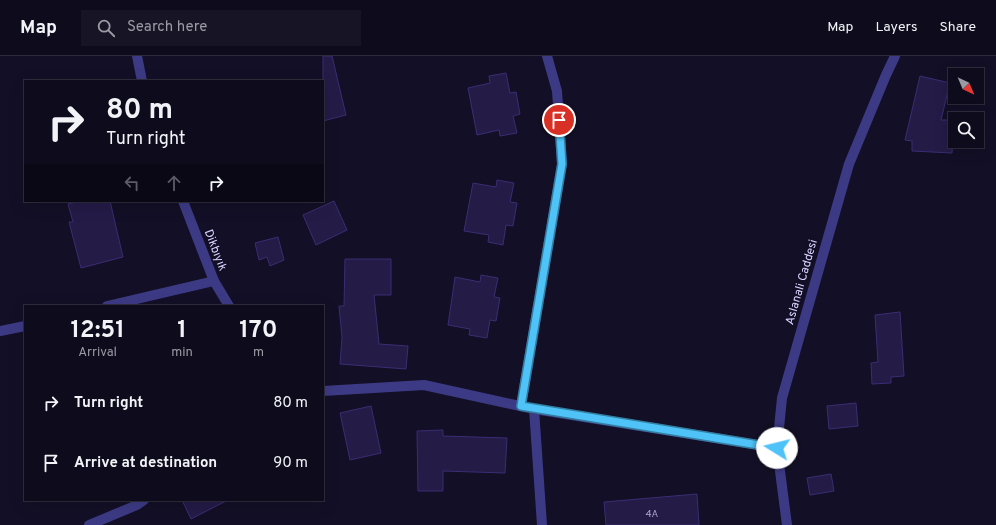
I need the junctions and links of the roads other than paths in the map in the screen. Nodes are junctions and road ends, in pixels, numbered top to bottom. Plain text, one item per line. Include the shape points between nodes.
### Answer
1 (137, 56) edge
2 (547, 56) edge
3 (895, 56) edge
4 (142, 80) edge
5 (183, 202) edge
6 (214, 281) junction
7 (111, 305) edge
8 (228, 305) edge
9 (24, 326) edge
10 (0, 331) edge
11 (324, 392) edge
12 (521, 406) junction
13 (534, 409) junction
14 (777, 448) junction
15 (143, 501) edge
16 (89, 525) edge
17 (542, 525) edge
18 (787, 525) edge

1 - 4 street
2 - 12 street via 557,90 562,164
3 - 14 street, Aslanali Caddesi via 849,164 782,398
5 - 6 street, Dikbıyık
6 - 7 street
6 - 8 street, Dikbıyık
9 - 10 street
11 - 12 street via 424,385
12 - 13 street
13 - 14 street
13 - 17 street
14 - 18 street, Aslanali Caddesi
15 - 16 street

